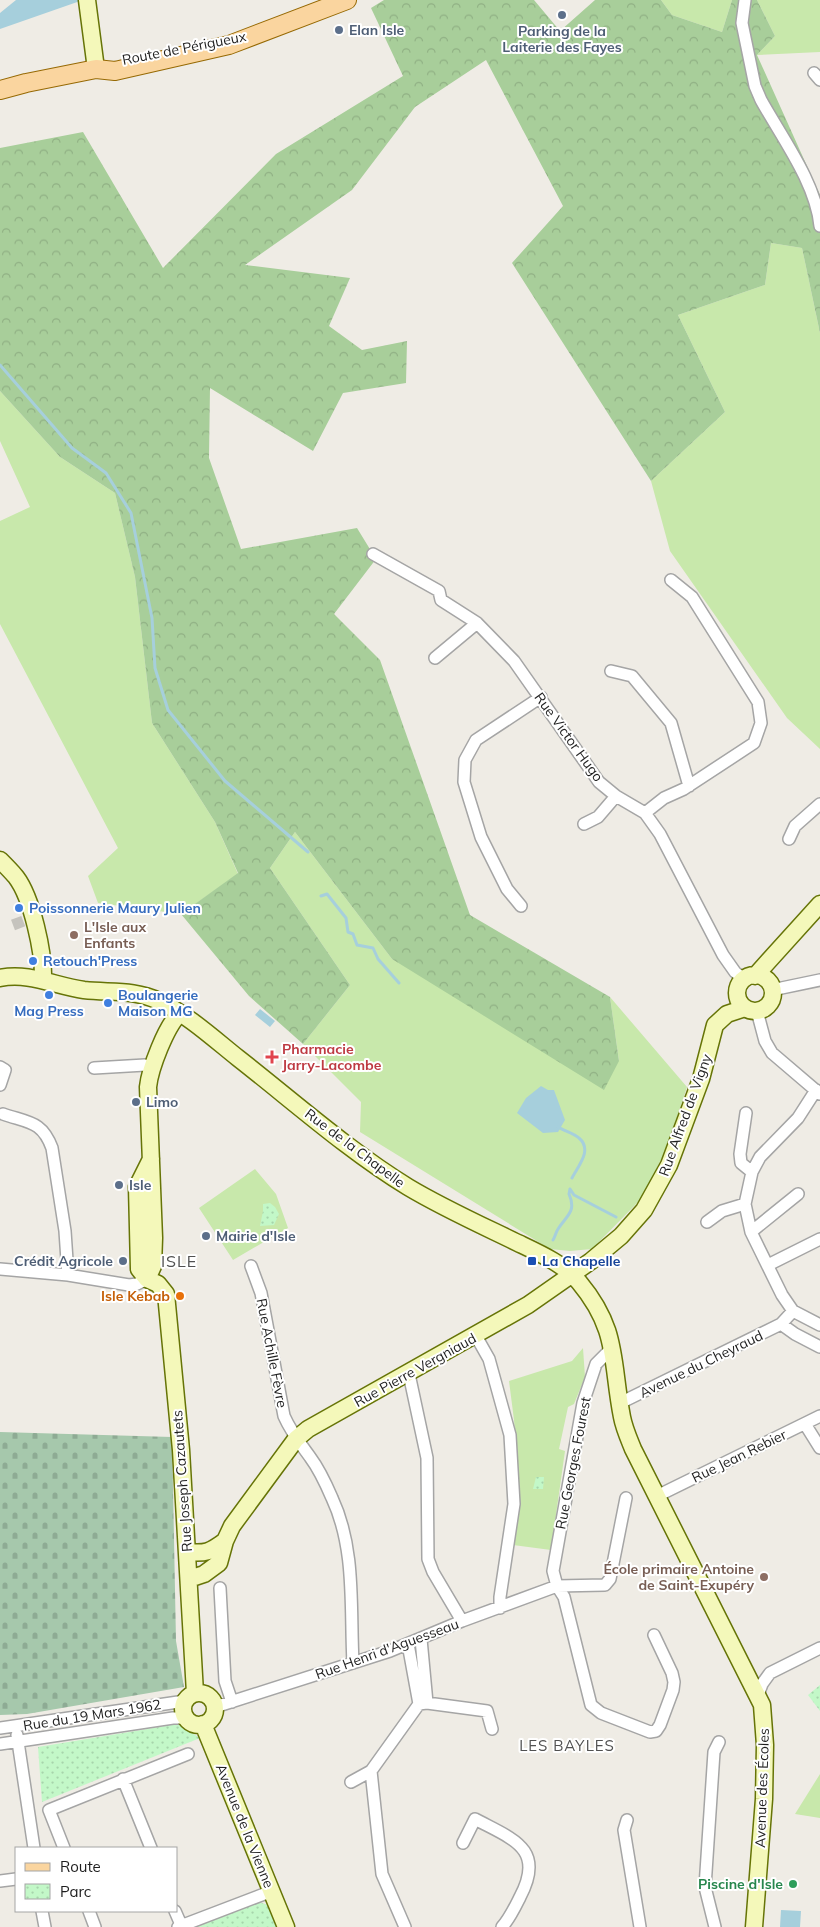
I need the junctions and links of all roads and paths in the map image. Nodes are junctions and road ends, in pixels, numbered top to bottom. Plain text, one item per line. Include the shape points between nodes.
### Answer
1 (346, 0) edge
2 (745, 0) edge
3 (88, 7) edge
4 (96, 70) junction
5 (0, 90) edge
6 (820, 226) edge
7 (374, 554) dead end
8 (671, 580) dead end
9 (477, 623) junction
10 (435, 658) dead end
11 (611, 671) dead end
12 (541, 697) junction
13 (689, 786) junction
14 (616, 796) junction
15 (820, 804) edge
16 (645, 813) junction
17 (584, 824) dead end
18 (789, 839) dead end
19 (0, 860) edge
20 (820, 904) edge
21 (522, 906) dead end
22 (0, 978) edge
23 (43, 980) junction
24 (820, 980) edge
25 (754, 991) junction
26 (179, 1014) junction
27 (0, 1067) edge
28 (154, 1067) junction
29 (94, 1068) dead end
30 (0, 1085) edge
31 (818, 1092) edge
32 (746, 1113) dead end
33 (3, 1114) dead end
34 (752, 1172) junction
35 (798, 1194) dead end
36 (745, 1204) junction
37 (707, 1222) dead end
38 (751, 1232) junction
39 (820, 1239) edge
40 (768, 1265) junction
41 (251, 1266) dead end
42 (0, 1269) edge
43 (571, 1274) junction
44 (68, 1275) junction
45 (147, 1279) junction
46 (793, 1311) junction
47 (781, 1324) junction
48 (820, 1325) edge
49 (476, 1336) junction
50 (613, 1347) junction
51 (820, 1347) edge
52 (409, 1374) junction
53 (620, 1403) junction
54 (820, 1416) edge
55 (805, 1424) junction
56 (296, 1439) junction
57 (820, 1448) edge
58 (657, 1496) junction
59 (626, 1498) dead end
60 (224, 1541) junction
61 (187, 1552) junction
62 (189, 1579) junction
63 (557, 1586) junction
64 (220, 1588) dead end
65 (500, 1608) junction
66 (462, 1621) junction
67 (654, 1635) dead end
68 (421, 1639) junction
69 (408, 1644) junction
70 (820, 1648) edge
71 (353, 1663) junction
72 (758, 1695) junction
73 (190, 1697) junction
74 (232, 1702) junction
75 (423, 1703) junction
76 (215, 1707) junction
77 (186, 1718) junction
78 (203, 1724) junction
79 (16, 1726) junction
80 (0, 1728) edge
81 (492, 1729) dead end
82 (18, 1741) junction
83 (719, 1742) dead end
84 (0, 1744) edge
85 (188, 1754) dead end
86 (371, 1771) junction
87 (123, 1779) junction
88 (351, 1782) dead end
89 (627, 1820) dead end
90 (463, 1843) dead end
91 (34, 1847) edge
92 (64, 1847) edge
93 (151, 1847) edge
94 (15, 1879) edge
95 (0, 1881) edge
96 (272, 1890) junction
97 (42, 1912) edge
98 (89, 1912) edge
99 (175, 1912) edge
100 (45, 1927) edge
101 (95, 1927) edge
102 (180, 1927) edge
103 (286, 1927) edge
104 (405, 1927) edge
105 (502, 1927) edge
106 (640, 1927) edge
107 (715, 1927) edge
108 (754, 1927) edge

1 - 4 main road, Route de Périgueux via 228,45 115,71
2 - 6 street via 742,23 755,86 812,190
3 - 4 street
4 - 5 main road, Route de Périgueux
7 - 9 street, Rue Victor Hugo via 439,591 441,600
8 - 13 street via 692,597 758,702 761,723 754,743
9 - 10 street
9 - 12 street, Rue Victor Hugo via 514,661
11 - 13 street via 632,676 671,723
12 - 14 street, Rue Victor Hugo via 599,782
12 - 21 street via 476,740 465,760 464,782 481,837 507,889
13 - 16 street via 664,798
14 - 16 street, Rue Victor Hugo
14 - 17 street via 598,817
15 - 18 street via 795,826
16 - 25 street, Rue Victor Hugo via 660,834 723,955
19 - 23 street via 17,878 43,959
20 - 25 street via 776,950
22 - 23 street, Rue de la Chapelle
23 - 26 street, Rue de la Chapelle via 81,990 134,992
24 - 25 street
25 - 31 street via 765,1040 772,1053
25 - 43 street, Rue Alfred de Vigny via 715,1026 701,1079 669,1165 644,1210 621,1236
26 - 28 street via 170,1025
26 - 43 street, Rue de la Chapelle via 361,1155 408,1187 544,1256
27 - 30 street via 6,1070
28 - 29 street
28 - 45 street via 148,1087 151,1159 137,1187 139,1269
31 - 34 street via 760,1157
32 - 34 street via 740,1154 741,1163
33 - 44 street via 43,1129 52,1148 65,1231
34 - 36 street
35 - 38 street
36 - 37 street via 722,1211
36 - 38 street
38 - 40 street
39 - 40 street
40 - 46 street via 782,1296
41 - 56 street, Rue Achille Fèvre via 261,1293 284,1416
42 - 44 street
43 - 49 street, Rue Pierre Vergniaud
43 - 50 street, Avenue des Écoles via 599,1311
44 - 45 street via 129,1285
45 - 61 street, Rue Joseph Cazautets via 158,1284 166,1294 181,1443
46 - 47 street, Avenue du Cheyraud
46 - 48 street
47 - 51 street
47 - 53 street, Avenue du Cheyraud
49 - 52 street, Rue Pierre Vergniaud
49 - 65 street via 489,1359 510,1435 514,1504
50 - 53 street, Avenue des Écoles
50 - 63 street, Rue Georges Fourest via 596,1364 583,1403 553,1571
52 - 56 street, Rue Pierre Vergniaud via 308,1429
52 - 66 street via 427,1458 428,1559
53 - 58 street, Avenue des Écoles via 633,1449
54 - 55 street, Rue Jean Rebier
55 - 57 street
55 - 58 street, Rue Jean Rebier
56 - 60 street, Rue Pierre Vergniaud
56 - 71 street, Rue Achille Fèvre via 332,1498 343,1527 350,1563
58 - 72 street, Avenue des Écoles
59 - 63 street, Rue Henri d'Aguesseau via 610,1579 605,1585
60 - 61 street via 210,1552
60 - 62 street via 219,1563 204,1574
61 - 62 street, Rue Joseph Cazautets
62 - 73 street, Rue Joseph Cazautets
63 - 65 street, Rue Henri d'Aguesseau
63 - 67 street, Rue Georges Fourest via 564,1597 591,1705 601,1713 650,1732 656,1731 660,1725 674,1682
64 - 74 street via 225,1681
65 - 66 street, Rue Henri d'Aguesseau
66 - 68 street, Rue Henri d'Aguesseau
68 - 69 street, Rue Henri d'Aguesseau
68 - 75 street
69 - 71 street, Rue Henri d'Aguesseau
69 - 75 street
70 - 72 street via 770,1673
71 - 74 street, Rue Henri d'Aguesseau
72 - 108 street, Avenue des Écoles via 765,1735 764,1799
73 - 76 street via 209,1696
73 - 77 street via 182,1710
73 - 79 street, Rue du 19 Mars 1962
74 - 76 street, Rue Henri d'Aguesseau
75 - 81 street via 487,1711
75 - 86 street
76 - 78 street via 214,1714
77 - 78 street
77 - 82 street
78 - 96 street, Avenue de la Vienne
79 - 80 street, Rue du 19 Mars 1962
79 - 82 street
82 - 84 street
82 - 91 street
83 - 107 street via 714,1752 705,1887
85 - 87 street
86 - 88 street
86 - 104 street via 382,1874
87 - 92 street via 49,1810
87 - 93 street
89 - 106 street via 624,1830
90 - 105 street via 475,1819 515,1840 524,1849 530,1869 528,1881
94 - 95 street
96 - 102 street
96 - 103 street, Avenue de la Vienne
97 - 100 street
98 - 101 street
99 - 102 street

